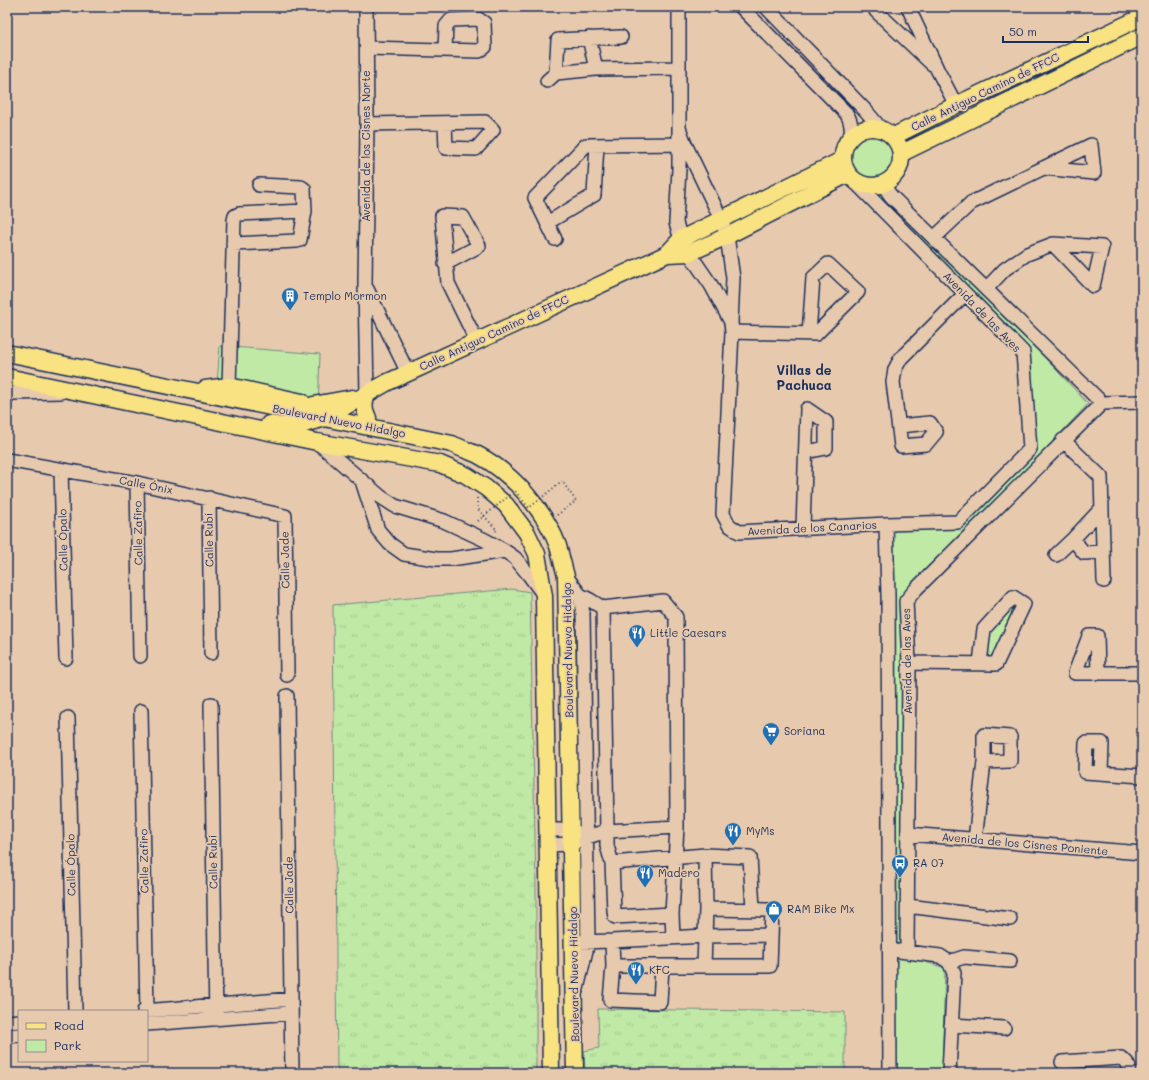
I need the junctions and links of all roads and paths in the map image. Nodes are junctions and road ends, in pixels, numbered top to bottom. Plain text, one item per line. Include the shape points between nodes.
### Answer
1 (366, 7) edge
2 (679, 7) edge
3 (741, 7) edge
4 (880, 7) edge
5 (908, 7) edge
6 (772, 9) edge
7 (1140, 18) edge
8 (621, 37) dead end
9 (589, 38) junction
10 (1141, 40) edge
11 (367, 48) junction
12 (445, 50) dead end
13 (679, 68) junction
14 (937, 69) junction
15 (596, 70) junction
16 (956, 105) junction
17 (367, 124) junction
18 (445, 124) dead end
19 (887, 132) junction
20 (852, 135) junction
21 (682, 144) junction
22 (597, 145) junction
23 (902, 153) junction
24 (693, 162) junction
25 (1043, 168) dead end
26 (679, 169) junction
27 (848, 172) junction
28 (887, 182) junction
29 (259, 185) dead end
30 (304, 211) junction
31 (721, 219) junction
32 (547, 223) junction
33 (727, 236) junction
34 (934, 238) junction
35 (555, 239) dead end
36 (233, 244) junction
37 (1053, 244) dead end
38 (685, 246) junction
39 (445, 264) dead end
40 (733, 278) junction
41 (711, 285) junction
42 (365, 286) junction
43 (986, 289) junction
44 (965, 294) junction
45 (384, 324) junction
46 (732, 327) junction
47 (366, 332) junction
48 (809, 334) junction
49 (1035, 338) junction
50 (477, 342) junction
51 (1023, 352) junction
52 (7, 353) edge
53 (408, 373) junction
54 (7, 377) edge
55 (229, 386) junction
56 (190, 391) junction
57 (79, 392) junction
58 (367, 395) junction
59 (7, 396) edge
60 (1102, 402) junction
61 (1142, 402) edge
62 (313, 405) junction
63 (339, 410) junction
64 (325, 418) junction
65 (368, 418) junction
66 (210, 419) junction
67 (899, 426) dead end
68 (416, 436) junction
69 (1063, 440) junction
70 (317, 442) junction
71 (1030, 449) junction
72 (806, 452) junction
73 (7, 460) edge
74 (1042, 461) junction
75 (61, 470) junction
76 (361, 479) junction
77 (137, 483) junction
78 (209, 498) junction
79 (478, 509) dead end
80 (1101, 509) junction
81 (285, 516) joint
82 (958, 522) junction
83 (547, 523) junction
84 (886, 524) junction
85 (482, 526) dead end
86 (803, 528) junction
87 (494, 533) dead end
88 (967, 538) junction
89 (1073, 539) junction
90 (505, 551) junction
91 (1103, 552) junction
92 (1056, 555) dead end
93 (566, 576) junction
94 (1104, 581) dead end
95 (580, 595) junction
96 (888, 595) junction
97 (544, 596) junction
98 (906, 602) junction
99 (603, 608) junction
100 (211, 653) dead end
101 (140, 656) dead end
102 (66, 658) dead end
103 (909, 663) junction
104 (980, 663) junction
105 (1098, 672) dead end
106 (1142, 672) edge
107 (287, 675) dead end
108 (287, 696) dead end
109 (211, 704) dead end
110 (141, 711) dead end
111 (68, 718) dead end
112 (984, 762) dead end
113 (1101, 773) dead end
114 (1142, 776) edge
115 (677, 827) junction
116 (607, 832) junction
117 (908, 834) junction
118 (572, 837) junction
119 (587, 837) junction
120 (548, 838) junction
121 (975, 840) junction
122 (1142, 853) edge
123 (705, 855) junction
124 (676, 858) junction
125 (612, 863) junction
126 (908, 906) junction
127 (706, 909) junction
128 (753, 910) junction
129 (672, 914) junction
130 (1010, 919) dead end
131 (771, 935) junction
132 (705, 936) junction
133 (673, 938) junction
134 (612, 941) junction
135 (581, 942) junction
136 (889, 950) junction
137 (907, 952) junction
138 (1010, 961) dead end
139 (949, 962) junction
140 (613, 966) junction
141 (662, 966) junction
142 (704, 966) junction
143 (291, 999) junction
144 (215, 1005) junction
145 (75, 1010) edge
146 (146, 1010) edge
147 (148, 1011) edge
148 (291, 1013) junction
149 (216, 1019) junction
150 (18, 1021) edge
151 (7, 1022) edge
152 (148, 1024) edge
153 (951, 1025) junction
154 (1004, 1028) dead end
155 (18, 1035) edge
156 (7, 1036) edge
157 (1062, 1062) dead end
158 (292, 1073) edge
159 (551, 1073) edge
160 (575, 1073) edge
161 (890, 1073) edge
162 (949, 1073) edge
163 (1130, 1073) edge

1 - 11 street, Avenida de los Cisnes Norte
2 - 13 street, Avenida de los Canarios
3 - 20 street via 846,113 850,118
4 - 14 street via 876,11
5 - 14 street
6 - 19 street
7 - 10 street
7 - 16 main road, Calle Antiguo Camino de FFCC
8 - 9 street
9 - 15 street
9 - 15 street via 558,40 552,77
10 - 23 main road, Calle Antiguo Camino de FFCC
11 - 12 street
11 - 17 street, Avenida de los Cisnes Norte
13 - 15 street
13 - 21 street, Avenida de los Canarios via 679,128
14 - 16 street
16 - 19 main road, Calle Antiguo Camino de FFCC
17 - 18 street
17 - 42 street, Avenida de los Cisnes Norte
19 - 20 main road via 872,127 863,128
19 - 23 main road via 899,144
20 - 27 main road via 844,146
21 - 22 street
21 - 24 street, Avenida de los Canarios
21 - 26 street, Avenida de los Canarios
22 - 32 street via 594,195
22 - 32 street via 586,145 535,198
23 - 28 main road via 900,167
24 - 26 street via 686,163
24 - 31 street, Avenida de los Canarios
25 - 34 street via 971,203
26 - 38 street, Avenida de los Canarios via 676,223
27 - 28 main road via 862,185 880,186
27 - 31 main road, Calle Antiguo Camino de FFCC
27 - 33 main road, Calle Antiguo Camino de FFCC
27 - 44 street, Avenida de las Aves
28 - 34 street, Avenida de las Aves via 887,191 891,196
29 - 30 street via 301,187 304,192
30 - 36 street via 300,240
30 - 36 street via 239,214 234,220
31 - 33 street, Avenida de los Canarios
31 - 38 main road, Calle Antiguo Camino de FFCC
32 - 35 street
33 - 38 main road, Calle Antiguo Camino de FFCC
33 - 40 street, Avenida de los Canarios
34 - 43 street, Avenida de las Aves
36 - 55 street
37 - 43 street via 1027,254 1005,269
38 - 41 street, Avenida de los Canarios
38 - 50 main road, Calle Antiguo Camino de FFCC
39 - 50 street via 448,283
40 - 41 street via 726,284
40 - 46 street, Avenida de los Canarios
41 - 46 street, Avenida de los Canarios
42 - 45 street, Avenida de los Cisnes Norte
42 - 47 street, Avenida de los Cisnes Norte
43 - 49 street, Avenida de las Aves
44 - 51 street, Avenida de las Aves
44 - 67 street via 901,358 895,369 893,382
45 - 47 street
45 - 53 street, Avenida de los Cisnes Norte
46 - 48 street
46 - 86 street, Avenida de los Canarios via 723,514 729,526 739,532
47 - 58 street, Avenida de los Cisnes Norte
48 - 48 street via 816,334 858,292 828,264 813,278
49 - 51 street
49 - 60 street, Avenida de las Aves
50 - 53 main road, Calle Antiguo Camino de FFCC
51 - 71 street, Avenida de las Aves
52 - 56 main road, Boulevard Nuevo Hidalgo
53 - 58 main road, Calle Antiguo Camino de FFCC
54 - 57 main road, Boulevard Nuevo Hidalgo
55 - 56 main road
55 - 62 main road
56 - 64 main road, Boulevard Nuevo Hidalgo
57 - 59 street
57 - 66 main road, Boulevard Nuevo Hidalgo
58 - 62 main road
58 - 63 main road, Calle Antiguo Camino de FFCC
58 - 65 main road via 364,410
60 - 61 street
60 - 69 street, Avenida de las Aves
62 - 63 main road
63 - 64 main road, Calle Antiguo Camino de FFCC
63 - 65 main road
64 - 66 main road via 304,424 282,426 242,419
64 - 68 main road, Boulevard Nuevo Hidalgo
65 - 68 main road via 398,425
66 - 70 main road, Boulevard Nuevo Hidalgo
68 - 83 main road, Boulevard Nuevo Hidalgo via 452,444 478,455 503,472 525,492
69 - 74 street, Avenida de las Aves
69 - 80 street via 1101,477
70 - 76 street
70 - 97 main road, Boulevard Nuevo Hidalgo via 440,464 466,475 486,488 506,505 527,533 537,554
71 - 74 street
71 - 82 street
72 - 72 street via 826,448 826,422 807,409
72 - 86 street
73 - 75 street, Calle Ónix
74 - 88 street, Avenida de las Aves
75 - 77 street, Calle Ónix
75 - 102 street, Calle Ópalo
76 - 90 street via 395,506 444,521
76 - 90 street via 378,530 390,544 404,554 451,559
77 - 78 street, Calle Ónix
77 - 101 street, Calle Zafiro
78 - 81 street, Calle Ónix
78 - 100 street, Calle Rubí
79 - 87 path via 497,530
80 - 89 street
80 - 91 street
81 - 107 street, Calle Jade
82 - 84 street, Avenida de los Canarios
82 - 88 street
83 - 85 path, bridge via 576,501 562,481 529,508 515,491 478,521
83 - 93 main road, Boulevard Nuevo Hidalgo via 558,546
84 - 86 street, Avenida de los Canarios
84 - 96 street, Avenida de las Aves
88 - 98 street, Avenida de las Aves
89 - 91 street via 1084,553
89 - 92 street
90 - 97 street via 530,575
91 - 94 street
93 - 95 street
93 - 118 main road, Boulevard Nuevo Hidalgo
95 - 99 street
95 - 119 street via 583,614
96 - 98 street
96 - 136 street, Avenida de las Aves
97 - 120 main road, Boulevard Nuevo Hidalgo
98 - 103 street, Avenida de las Aves
99 - 115 street via 663,601 676,617
99 - 116 street
103 - 104 street
103 - 117 street, Avenida de las Aves
104 - 104 street via 996,664 1024,604 1013,597 984,629
105 - 106 street
108 - 143 street, Calle Jade
109 - 144 street, Calle Rubí
110 - 146 street, Calle Zafiro
111 - 145 street, Calle Ópalo
112 - 121 street
113 - 114 street
115 - 116 street
115 - 124 street
116 - 119 street
116 - 125 street via 607,846
117 - 121 street, Avenida de los Cisnes Poniente
117 - 126 street, Avenida de las Aves
118 - 119 street
118 - 120 street
118 - 135 main road, Boulevard Nuevo Hidalgo
119 - 135 street
120 - 159 main road, Boulevard Nuevo Hidalgo
121 - 122 street, Avenida de los Cisnes Poniente
123 - 124 street
123 - 127 street
123 - 128 street via 750,857
124 - 125 street
124 - 129 street
125 - 129 street via 615,917
126 - 130 street
126 - 137 street, Avenida de las Aves
127 - 128 street
127 - 132 street
128 - 131 street via 772,910
129 - 133 street
131 - 132 street
131 - 142 street via 770,966
132 - 133 street
132 - 142 street
133 - 134 street
134 - 135 street
134 - 140 street
135 - 160 main road, Boulevard Nuevo Hidalgo via 574,1003
136 - 137 street
136 - 161 street, Avenida de las Aves
137 - 139 street via 940,956
138 - 139 street via 964,957
139 - 153 street via 954,973
140 - 141 street
140 - 141 street via 610,1000 660,1002
141 - 142 street
143 - 144 street
143 - 148 street, Calle Jade
144 - 147 street
144 - 149 street, Calle Rubí
148 - 149 street
148 - 158 street, Calle Jade
149 - 152 street
150 - 151 street
153 - 154 street
153 - 162 street
155 - 156 street
157 - 163 street via 1121,1058 1128,1062

